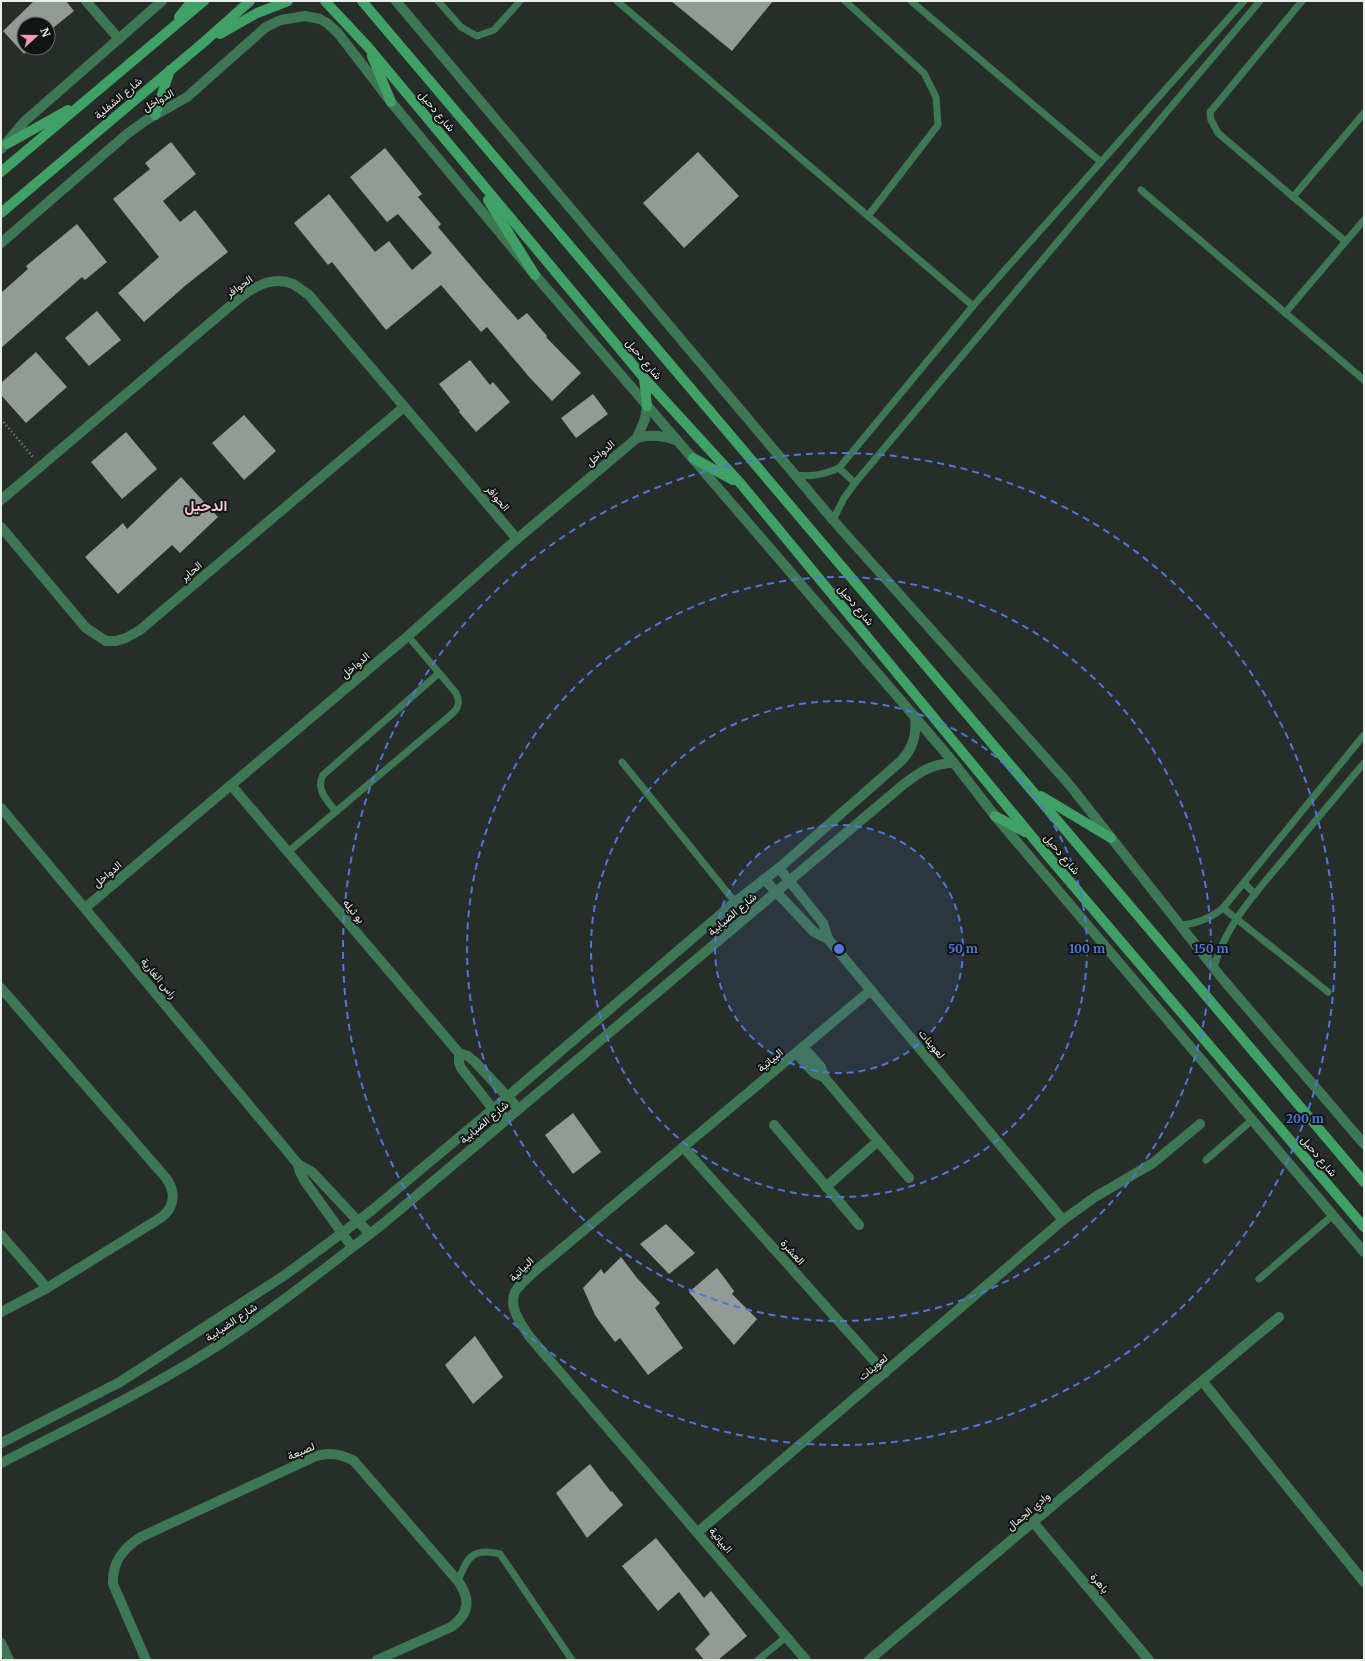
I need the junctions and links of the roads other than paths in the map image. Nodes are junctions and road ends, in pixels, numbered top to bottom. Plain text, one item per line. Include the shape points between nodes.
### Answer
1 (86, 1) edge
2 (162, 1) edge
3 (192, 1) edge
4 (204, 1) edge
5 (250, 1) edge
6 (288, 1) edge
7 (325, 1) edge
8 (362, 1) edge
9 (396, 1) edge
10 (438, 1) edge
11 (520, 1) edge
12 (617, 1) edge
13 (845, 1) edge
14 (911, 1) edge
15 (1244, 1) edge
16 (1260, 1) edge
17 (1302, 1) edge
18 (175, 26) junction
19 (119, 39) junction
20 (204, 42) junction
21 (368, 47) junction
22 (170, 70) junction
23 (89, 99) junction
24 (391, 102) junction
25 (1364, 113) edge
26 (155, 115) junction
27 (4, 146) edge
28 (1101, 162) junction
29 (470, 169) junction
30 (1, 172) edge
31 (1141, 190) dead end
32 (1293, 197) junction
33 (1, 213) edge
34 (868, 216) junction
35 (1364, 220) edge
36 (1345, 241) junction
37 (1, 243) edge
38 (535, 275) junction
39 (973, 306) junction
40 (1285, 313) junction
41 (644, 378) junction
42 (1364, 380) edge
43 (404, 406) junction
44 (646, 406) junction
45 (637, 438) junction
46 (675, 440) junction
47 (693, 458) junction
48 (839, 468) junction
49 (794, 475) junction
50 (855, 483) junction
51 (741, 484) junction
52 (1, 500) edge
53 (833, 520) junction
54 (1, 527) edge
55 (517, 539) junction
56 (408, 636) junction
57 (439, 673) junction
58 (915, 717) junction
59 (1364, 735) edge
60 (622, 762) dead end
61 (954, 763) junction
62 (1364, 763) edge
63 (231, 785) junction
64 (1034, 792) junction
65 (1, 808) edge
66 (336, 812) junction
67 (995, 816) junction
68 (1030, 834) junction
69 (1111, 838) junction
70 (288, 852) junction
71 (779, 868) junction
72 (764, 879) junction
73 (790, 881) junction
74 (1244, 883) junction
75 (777, 892) junction
76 (1255, 894) junction
77 (735, 902) junction
78 (86, 908) junction
79 (1223, 908) junction
80 (1236, 919) junction
81 (1179, 925) junction
82 (828, 940) junction
83 (1214, 967) junction
84 (1, 988) edge
85 (871, 990) junction
86 (1328, 992) dead end
87 (800, 1050) junction
88 (459, 1053) junction
89 (508, 1096) junction
90 (493, 1109) junction
91 (519, 1109) junction
92 (1252, 1120) junction
93 (503, 1122) junction
94 (1200, 1124) dead end
95 (774, 1125) dead end
96 (878, 1141) junction
97 (1364, 1144) edge
98 (683, 1147) junction
99 (1206, 1160) dead end
100 (298, 1164) junction
101 (909, 1178) dead end
102 (1364, 1182) edge
103 (826, 1187) junction
104 (1332, 1215) junction
105 (1063, 1220) junction
106 (358, 1221) junction
107 (858, 1225) dead end
108 (1364, 1227) edge
109 (342, 1233) junction
110 (370, 1234) junction
111 (1, 1235) edge
112 (352, 1247) junction
113 (1364, 1252) edge
114 (1258, 1279) dead end
115 (47, 1288) junction
116 (1, 1312) edge
117 (1279, 1318) dead end
118 (885, 1373) junction
119 (1202, 1382) junction
120 (1, 1443) edge
121 (1, 1463) edge
122 (1033, 1522) junction
123 (698, 1532) junction
124 (458, 1582) junction
125 (1364, 1582) edge
126 (786, 1636) junction
127 (1, 1643) edge
128 (9, 1660) edge
129 (146, 1660) edge
130 (378, 1660) edge
131 (572, 1660) edge
132 (758, 1660) edge
133 (806, 1660) edge
134 (870, 1660) edge
135 (1149, 1660) edge

1 - 19 street
2 - 19 street
3 - 18 main road
4 - 18 main road, شارع الشفلية
5 - 20 main road, شارع الشفلية
6 - 20 main road via 257,13
7 - 21 main road, شارع دحيل
8 - 64 main road, شارع دحيل
9 - 49 street
10 - 11 lane via 461,27 477,36 494,30
12 - 34 lane
13 - 34 lane via 924,74 936,97 938,125
14 - 28 lane
15 - 28 lane
16 - 50 lane
17 - 32 lane via 1210,112 1218,134
18 - 23 main road, شارع الشفلية
19 - 27 street via 25,121
20 - 22 main road, شارع الشفلية
21 - 24 main road
21 - 29 main road, شارع دحيل
22 - 26 main road
22 - 33 main road, شارع الشفلية
23 - 27 main road
23 - 30 main road, شارع الشفلية
24 - 26 street, الدواخل via 338,33 327,23 313,17 298,16 274,23 260,32 186,97
24 - 38 street
25 - 32 lane
26 - 37 street, الدواخل via 127,134
28 - 39 lane
29 - 38 main road
29 - 41 main road, شارع دحيل
31 - 40 lane
32 - 36 lane
34 - 39 lane
35 - 36 lane
36 - 40 lane
38 - 44 street
39 - 48 lane
40 - 42 lane
41 - 44 main road
41 - 51 main road, شارع دحيل
43 - 52 street, الحوافر via 309,295 293,284 274,281 258,285 243,295
43 - 54 street, الحاير via 140,630 126,638 106,641 86,628
43 - 55 street, الحوافر
44 - 45 street, الدواخل via 645,419
44 - 46 street
45 - 46 street via 660,435
45 - 55 street, الدواخل
46 - 47 street
47 - 51 main road
47 - 58 street
48 - 49 lane via 824,474
48 - 50 lane
49 - 53 street
50 - 53 lane
51 - 68 main road, شارع دحيل
53 - 69 street via 1046,756
55 - 56 street, الدواخل
56 - 57 lane
56 - 63 street, الدواخل
57 - 66 lane via 323,775 320,789
57 - 66 lane via 458,697 459,706
58 - 61 street
58 - 71 street, شارع الضبابية via 915,736 907,754
59 - 74 lane
60 - 77 lane
61 - 67 street
61 - 73 street, شارع الضبابية via 936,764 920,772
62 - 76 lane
63 - 70 street, بو ثيله
63 - 78 street, الدواخل
64 - 69 main road
64 - 102 main road, شارع دحيل
65 - 78 street, راس الغارية
66 - 70 lane
67 - 68 main road
67 - 92 street
68 - 108 main road, شارع دحيل
69 - 81 street
70 - 88 street, بو ثيله
71 - 72 street, شارع الضبابية
71 - 73 street, لعوينات
72 - 75 street, لعوينات
72 - 77 street, شارع الضبابية
73 - 75 street, شارع الضبابية
73 - 82 street, لعوينات via 823,923
74 - 76 lane
74 - 79 lane
75 - 82 street, لعوينات via 814,932
75 - 91 street, شارع الضبابية
76 - 80 lane
77 - 89 street, شارع الضبابية
78 - 100 street, راس الغارية
79 - 80 lane
79 - 81 lane via 1204,921 1192,925
80 - 83 lane via 1222,942
80 - 86 lane
81 - 83 street
82 - 85 street, لعوينات
83 - 97 street
84 - 115 street via 166,1178 174,1195 171,1208 162,1217
85 - 87 street, البياتية
85 - 105 street, لعوينات
87 - 96 street via 814,1073 824,1077
87 - 98 street, البياتية
88 - 89 street, بو ثيله via 472,1058
88 - 90 street, بو ثيله via 461,1068
89 - 90 street, شارع الضبابية
89 - 91 street, بو ثيله
90 - 93 street, بو ثيله
90 - 106 street, شارع الضبابية
91 - 93 street, شارع الضبابية
92 - 99 lane
92 - 104 street
93 - 110 street, شارع الضبابية
94 - 105 street, لعوينات via 1153,1163 1095,1197
95 - 103 street
96 - 101 street
96 - 103 street
98 - 118 street, العشرة
98 - 123 street, البياتية via 535,1271 515,1292 514,1300 520,1322 529,1336
100 - 106 street, راس الغارية via 312,1172
100 - 109 street, راس الغارية via 304,1180
103 - 107 street
104 - 113 street
104 - 114 lane
105 - 118 street, لعوينات
106 - 109 street, شارع الضبابية
106 - 110 street, راس الغارية
109 - 112 street, راس الغارية
109 - 120 street, شارع الضبابية via 279,1279 120,1382
110 - 112 street, شارع الضبابية
111 - 115 street
112 - 121 street, شارع الضبابية via 287,1298 217,1346 117,1404
115 - 116 street
117 - 119 street, وادي الجمال
118 - 123 street, لعوينات
119 - 122 street, وادي الجمال
119 - 125 street
122 - 134 street, وادي الجمال
122 - 135 street, باهرة
123 - 126 street, البياتية
124 - 129 street, لصبعة via 354,1461 337,1454 326,1453 141,1537 122,1552 114,1565 113,1584
124 - 130 street, لصبعة via 466,1596 464,1614 459,1622 451,1628
124 - 131 lane via 466,1562 474,1555 486,1550 500,1554
126 - 132 lane
126 - 133 street, البياتية
127 - 128 street

